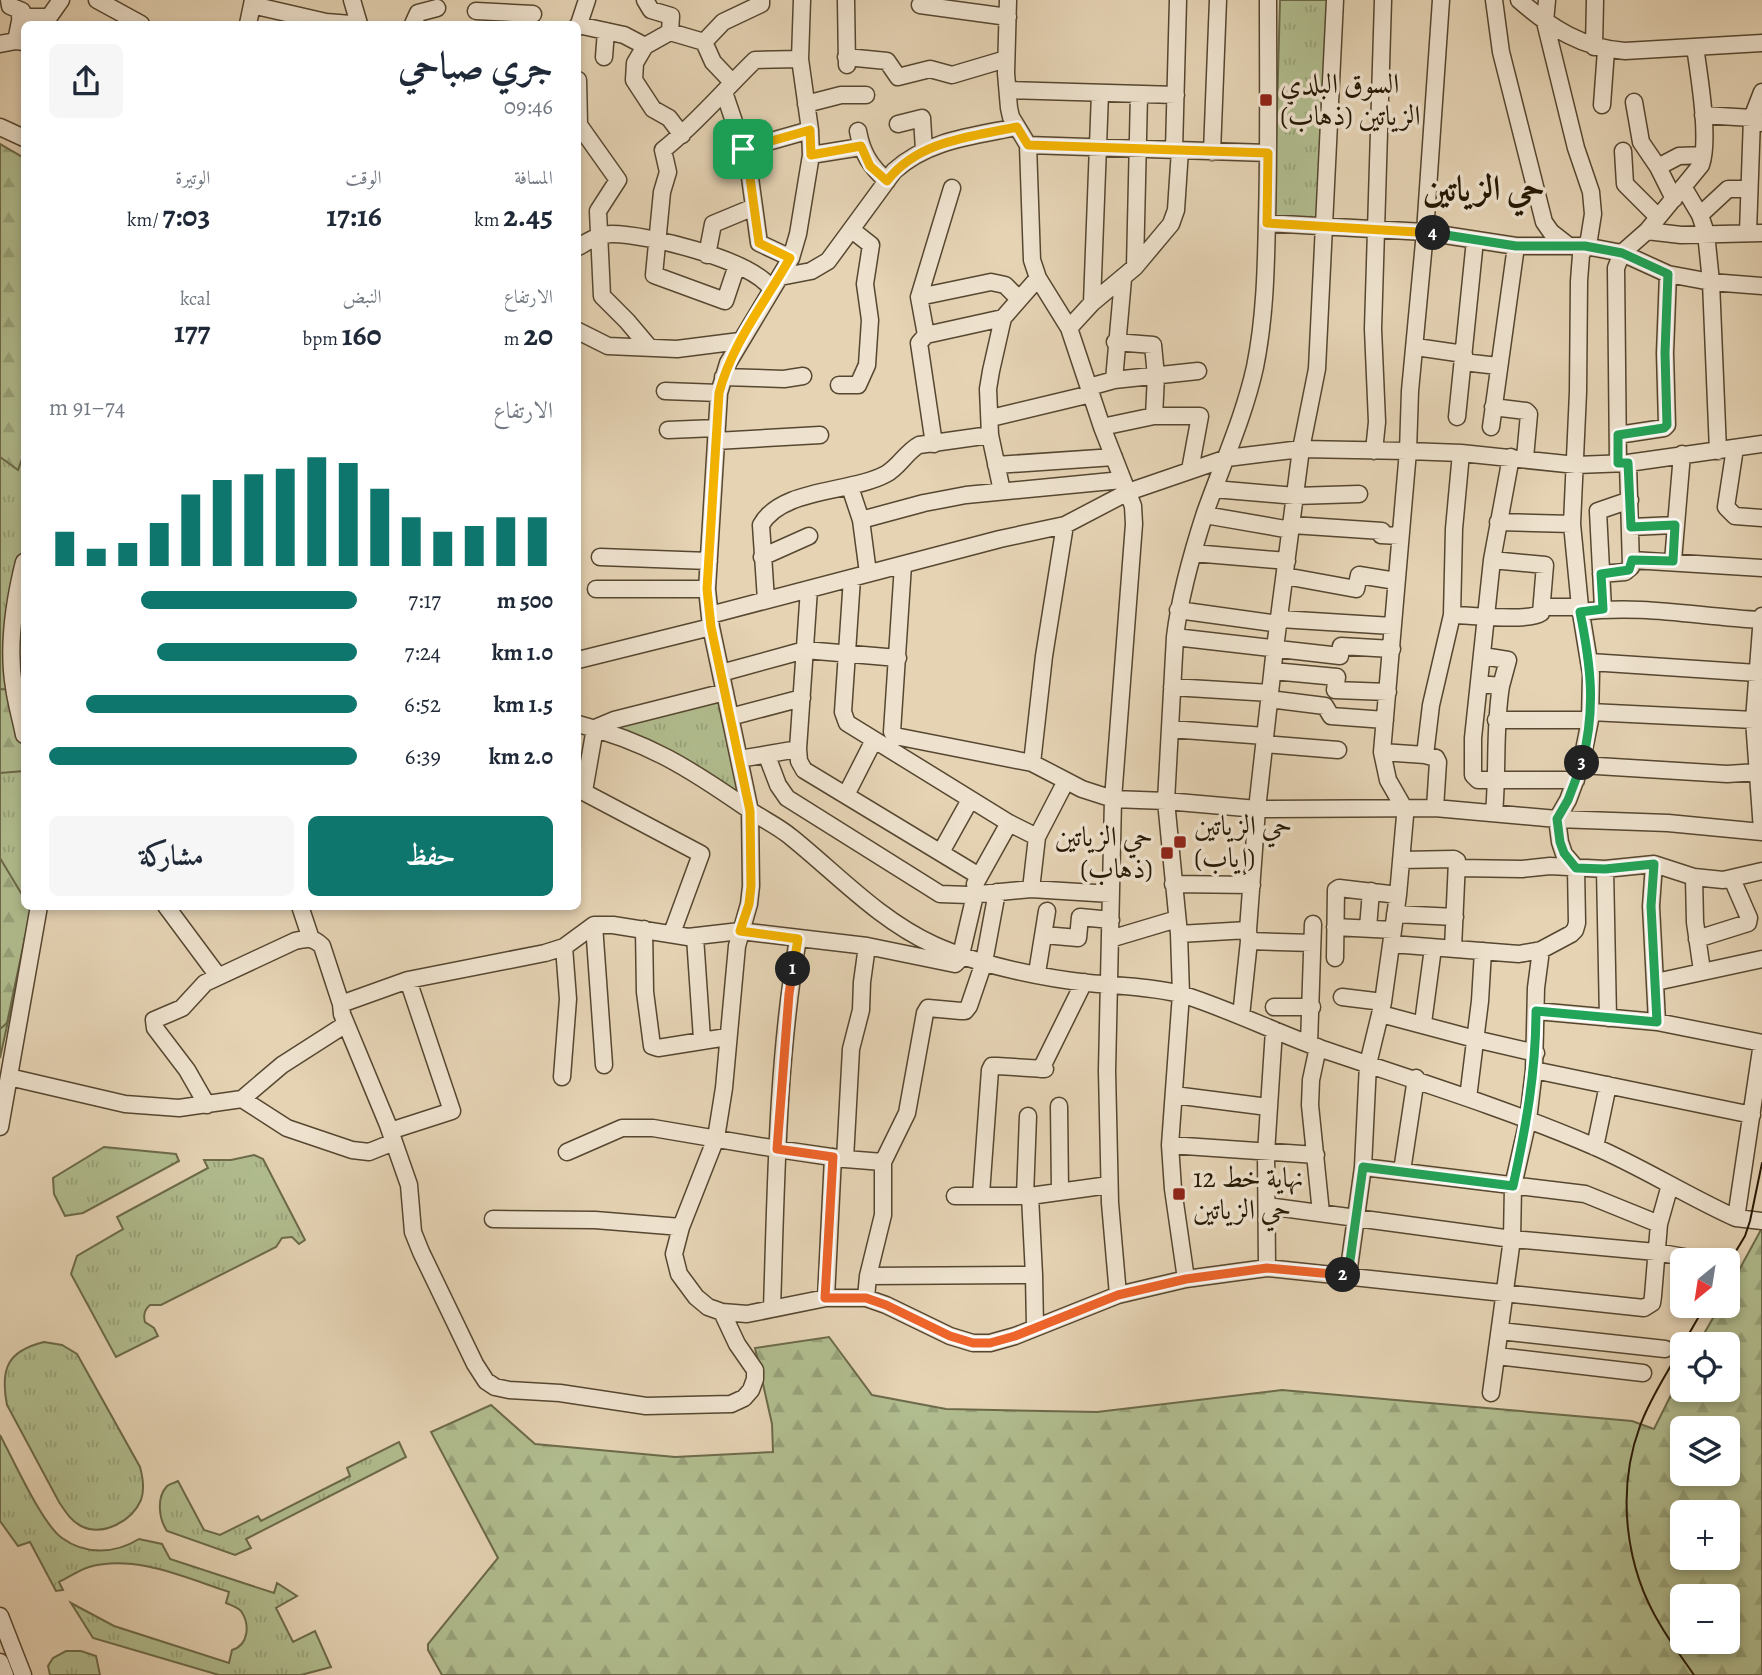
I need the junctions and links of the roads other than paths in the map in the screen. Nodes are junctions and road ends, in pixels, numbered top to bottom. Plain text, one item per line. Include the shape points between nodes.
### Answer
1 (9, 0) edge
2 (61, 0) edge
3 (97, 0) edge
4 (135, 0) edge
5 (235, 0) edge
6 (352, 0) edge
7 (587, 0) edge
8 (645, 0) edge
9 (761, 0) edge
10 (802, 0) edge
11 (846, 0) edge
12 (1008, 0) edge
13 (1178, 0) edge
14 (1218, 0) edge
15 (1268, 0) edge
16 (1335, 0) edge
17 (1382, 0) edge
18 (1441, 0) edge
19 (1494, 0) edge
20 (1519, 0) edge
21 (1547, 0) edge
22 (1595, 0) edge
23 (252, 3) edge
24 (920, 5) dead end
25 (437, 8) dead end
26 (477, 11) dead end
27 (533, 14) dead end
28 (20, 17) junction
29 (1007, 17) junction
30 (134, 20) edge
31 (249, 21) edge
32 (322, 21) edge
33 (358, 21) edge
34 (414, 21) edge
35 (580, 21) edge
36 (1545, 22) junction
37 (581, 27) edge
38 (606, 31) junction
39 (670, 32) junction
40 (13, 42) edge
41 (704, 42) junction
42 (1762, 43) edge
43 (645, 46) junction
44 (1695, 47) junction
45 (1600, 48) junction
46 (604, 57) dead end
47 (800, 59) junction
48 (1006, 59) junction
49 (728, 87) junction
50 (1008, 90) junction
51 (1762, 92) edge
52 (1100, 93) junction
53 (1139, 94) junction
54 (866, 95) dead end
55 (1176, 95) junction
56 (1633, 102) dead end
57 (806, 104) junction
58 (1602, 106) dead end
59 (1703, 114) junction
60 (1757, 121) edge
61 (898, 124) dead end
62 (1017, 127) junction
63 (0, 128) edge
64 (581, 128) edge
65 (810, 130) junction
66 (682, 135) junction
67 (21, 137) edge
68 (1028, 145) junction
69 (1098, 147) junction
70 (743, 149) junction
71 (1137, 149) junction
72 (924, 150) junction
73 (1177, 150) junction
74 (1623, 151) dead end
75 (1212, 152) junction
76 (1268, 153) junction
77 (811, 155) junction
78 (1703, 155) junction
79 (1658, 167) junction
80 (887, 181) junction
81 (951, 188) dead end
82 (1749, 189) junction
83 (1679, 193) junction
84 (754, 207) junction
85 (1700, 215) junction
86 (1658, 217) junction
87 (1267, 223) junction
88 (1324, 228) junction
89 (1377, 229) junction
90 (852, 230) junction
91 (1647, 231) junction
92 (1425, 232) junction
93 (1706, 233) junction
94 (1755, 233) edge
95 (599, 236) junction
96 (657, 238) junction
97 (1475, 240) junction
98 (581, 245) edge
99 (1516, 246) junction
100 (1577, 246) junction
101 (1622, 253) junction
102 (707, 255) junction
103 (790, 258) junction
104 (737, 265) junction
105 (1135, 267) junction
106 (1668, 274) junction
107 (1038, 278) junction
108 (1123, 279) junction
109 (1711, 282) junction
110 (776, 283) junction
111 (1762, 286) edge
112 (919, 297) junction
113 (1019, 299) junction
114 (1092, 303) junction
115 (1003, 318) junction
116 (1069, 328) junction
117 (581, 332) edge
118 (926, 335) junction
119 (740, 341) junction
120 (1115, 342) junction
121 (649, 347) junction
122 (1416, 347) junction
123 (1464, 358) junction
124 (1498, 366) junction
125 (1198, 370) dead end
126 (803, 376) dead end
127 (1156, 376) junction
128 (723, 377) junction
129 (1114, 380) junction
130 (839, 385) dead end
131 (1090, 390) junction
132 (665, 391) dead end
133 (719, 393) junction
134 (1493, 407) junction
135 (1154, 416) junction
136 (1457, 417) dead end
137 (991, 418) junction
138 (1102, 427) junction
139 (1491, 427) dead end
140 (668, 430) dead end
141 (716, 434) junction
142 (820, 435) dead end
143 (990, 435) junction
144 (1618, 435) junction
145 (934, 444) junction
146 (1762, 444) edge
147 (1735, 448) junction
148 (1301, 449) junction
149 (1374, 450) junction
150 (1408, 451) junction
151 (1718, 451) junction
152 (1461, 453) junction
153 (1682, 454) junction
154 (1114, 457) junction
155 (1227, 458) junction
156 (1518, 458) junction
157 (1623, 463) junction
158 (996, 465) junction
159 (1576, 465) junction
160 (1190, 470) junction
161 (850, 486) junction
162 (1125, 486) junction
163 (1214, 489) junction
164 (1002, 491) junction
165 (1359, 494) dead end
166 (1295, 496) junction
167 (1630, 500) junction
168 (1205, 515) junction
169 (1762, 518) edge
170 (861, 520) junction
171 (1498, 522) junction
172 (1573, 524) junction
173 (1065, 525) junction
174 (1675, 525) junction
175 (1292, 527) junction
176 (1631, 527) junction
177 (809, 536) dead end
178 (1400, 536) junction
179 (1193, 553) junction
180 (600, 557) dead end
181 (762, 557) junction
182 (1492, 560) junction
183 (1632, 560) junction
184 (709, 561) junction
185 (1673, 561) junction
186 (903, 565) junction
187 (1286, 568) junction
188 (1762, 568) edge
189 (1601, 574) junction
190 (860, 576) junction
191 (1396, 581) junction
192 (596, 589) dead end
193 (707, 589) junction
194 (809, 589) junction
195 (766, 600) junction
196 (19, 604) edge
197 (1542, 607) junction
198 (1580, 609) junction
199 (1603, 609) junction
200 (1178, 610) junction
201 (1452, 615) junction
202 (1487, 616) junction
203 (1762, 618) edge
204 (711, 621) junction
205 (1279, 621) junction
206 (1392, 626) junction
207 (1175, 637) junction
208 (1276, 648) junction
209 (1392, 649) junction
210 (805, 650) junction
211 (848, 655) junction
212 (1483, 656) junction
213 (898, 658) junction
214 (581, 659) edge
215 (1590, 662) junction
216 (1273, 671) junction
217 (721, 673) junction
218 (1757, 673) junction
219 (1479, 684) junction
220 (1501, 686) junction
221 (1172, 687) junction
222 (725, 692) junction
223 (1388, 692) junction
224 (1270, 696) junction
225 (802, 698) junction
226 (1590, 716) junction
227 (730, 717) junction
228 (1385, 720) junction
229 (1496, 720) junction
230 (1754, 720) junction
231 (21, 721) edge
232 (581, 725) edge
233 (595, 728) junction
234 (1170, 729) junction
235 (893, 734) junction
236 (1265, 740) junction
237 (875, 741) junction
238 (798, 749) junction
239 (1338, 750) dead end
240 (1382, 752) junction
241 (1425, 755) junction
242 (767, 756) junction
243 (739, 759) junction
244 (1032, 763) junction
245 (1758, 772) junction
246 (1579, 773) junction
247 (1497, 779) junction
248 (1066, 781) junction
249 (581, 790) edge
250 (846, 795) junction
251 (1113, 799) junction
252 (970, 800) junction
253 (1166, 801) junction
254 (1404, 808) junction
255 (1434, 808) junction
256 (1257, 809) junction
257 (750, 811) junction
258 (1494, 813) junction
259 (1557, 819) junction
260 (1009, 823) junction
261 (1762, 831) edge
262 (1037, 836) junction
263 (940, 852) junction
264 (1402, 860) junction
265 (1654, 864) junction
266 (1458, 868) junction
267 (1576, 868) junction
268 (1605, 869) junction
269 (1762, 871) edge
270 (979, 876) junction
271 (1694, 877) junction
272 (1732, 879) junction
273 (1173, 884) junction
274 (1252, 885) junction
275 (1031, 889) junction
276 (1371, 891) junction
277 (997, 892) junction
278 (1111, 894) junction
279 (972, 895) junction
280 (1398, 895) junction
281 (38, 910) edge
282 (169, 910) edge
283 (301, 910) edge
284 (1047, 911) dead end
285 (1455, 917) junction
286 (1111, 920) junction
287 (594, 925) junction
288 (1178, 927) junction
289 (1368, 928) junction
290 (644, 929) junction
291 (1393, 929) junction
292 (1575, 930) junction
293 (740, 931) junction
294 (671, 933) junction
295 (1335, 933) junction
296 (1607, 933) junction
297 (1044, 935) junction
298 (1249, 935) junction
299 (1313, 935) junction
300 (695, 937) junction
301 (311, 939) junction
302 (798, 939) junction
303 (1110, 939) junction
304 (1698, 939) junction
305 (867, 946) junction
306 (564, 947) junction
307 (1433, 948) junction
308 (1453, 948) junction
309 (1541, 950) junction
310 (1483, 951) junction
311 (961, 955) junction
312 (1335, 958) dead end
313 (1762, 959) edge
314 (984, 962) junction
315 (1702, 971) junction
316 (1037, 973) junction
317 (218, 976) junction
318 (408, 981) junction
319 (1084, 982) junction
320 (1656, 982) junction
321 (1111, 985) junction
322 (1181, 994) junction
323 (1342, 997) dead end
324 (341, 1004) junction
325 (1274, 1007) dead end
326 (1312, 1007) junction
327 (1382, 1008) junction
328 (1536, 1011) junction
329 (1241, 1016) junction
330 (1608, 1017) junction
331 (1657, 1022) junction
332 (1423, 1023) junction
333 (346, 1024) junction
334 (1274, 1030) junction
335 (727, 1037) junction
336 (702, 1039) junction
337 (1475, 1040) junction
338 (1762, 1043) edge
339 (1314, 1046) junction
340 (1536, 1053) junction
341 (1368, 1064) junction
342 (604, 1065) dead end
343 (1534, 1070) junction
344 (9, 1077) junction
345 (562, 1077) dead end
346 (1416, 1079) junction
347 (1608, 1084) junction
348 (1174, 1095) junction
349 (242, 1098) junction
350 (1468, 1098) junction
351 (206, 1105) junction
352 (1059, 1106) dead end
353 (1268, 1107) junction
354 (1752, 1115) junction
355 (1028, 1116) dead end
356 (1528, 1120) junction
357 (0, 1127) edge
358 (392, 1136) junction
359 (716, 1138) junction
360 (1170, 1145) junction
361 (1595, 1147) junction
362 (777, 1149) junction
363 (567, 1152) dead end
364 (1266, 1153) junction
365 (1315, 1156) junction
366 (839, 1158) junction
367 (883, 1162) junction
368 (1363, 1167) junction
369 (1402, 1171) junction
370 (1109, 1185) junction
371 (1670, 1185) junction
372 (1513, 1186) junction
373 (1060, 1191) junction
374 (981, 1194) junction
375 (956, 1196) dead end
376 (1027, 1196) junction
377 (1266, 1206) junction
378 (1321, 1213) junction
379 (1736, 1218) junction
380 (494, 1219) dead end
381 (1357, 1220) junction
382 (1762, 1221) edge
383 (1659, 1224) junction
384 (681, 1227) junction
385 (1512, 1239) junction
386 (1656, 1252) junction
387 (1670, 1254) edge
388 (1267, 1268) junction
389 (1034, 1275) junction
390 (1348, 1275) junction
391 (868, 1276) junction
392 (1186, 1279) junction
393 (1503, 1292) junction
394 (1118, 1295) junction
395 (825, 1298) junction
396 (866, 1298) junction
397 (772, 1309) junction
398 (722, 1312) junction
399 (1035, 1327) junction
400 (1500, 1331) junction
401 (1665, 1349) dead end
402 (1497, 1356) junction
403 (1643, 1373) dead end
404 (1491, 1392) dead end
405 (0, 1616) edge
406 (0, 1662) edge
407 (5, 1675) edge
408 (23, 1675) edge

1 - 28 street via 10,6 22,11
2 - 28 street via 50,17
3 - 30 street
4 - 30 street
5 - 23 street
6 - 33 street
7 - 35 street
8 - 39 street via 651,9 671,16
9 - 41 street via 723,22
10 - 47 street
11 - 48 street via 847,61 887,61 898,77 930,69 952,75
12 - 29 street
13 - 55 street
14 - 75 street
15 - 76 street
16 - 88 street
17 - 89 street
18 - 92 street
19 - 100 street via 1501,52 1544,222 1551,232
20 - 36 street
21 - 36 street
22 - 45 street
23 - 31 street
23 - 32 street
24 - 29 street
25 - 34 street via 418,13
26 - 27 street
28 - 40 street
29 - 48 street
36 - 45 street
36 - 100 street via 1591,192 1593,222
37 - 38 street
38 - 43 street
38 - 46 street
39 - 41 street
39 - 43 street
41 - 49 street
42 - 44 street
43 - 66 street via 635,62 634,80 653,109 669,118
44 - 45 street
44 - 59 street
45 - 58 street
47 - 49 street via 755,60
47 - 57 street
48 - 50 street
49 - 66 street
49 - 70 street
50 - 52 street
50 - 62 street
51 - 60 street
52 - 53 street
52 - 69 street
53 - 55 street
53 - 71 street
54 - 57 street via 841,95
55 - 73 street
56 - 79 street via 1640,142
57 - 65 street
59 - 60 street
59 - 78 street
60 - 82 street
61 - 72 street via 922,118
62 - 68 street
62 - 72 street
63 - 67 street
64 - 95 street via 618,180 598,211
65 - 70 street
65 - 77 street
66 - 96 street via 663,150 668,172
68 - 69 street
68 - 107 street via 1031,250
69 - 71 street
69 - 114 street
70 - 84 street
71 - 73 street
71 - 105 street
72 - 80 street via 907,159
73 - 75 street
73 - 105 street via 1174,218
74 - 86 street via 1625,184
75 - 76 street
76 - 87 street
77 - 80 street via 860,139 870,166
77 - 103 street
78 - 79 street via 1679,156
78 - 83 street via 1701,165
79 - 83 street
80 - 90 street
81 - 112 street
82 - 85 street via 1728,189
82 - 94 street
83 - 85 street
83 - 86 street
84 - 102 street via 713,224
84 - 103 street via 759,243
85 - 93 street
86 - 91 street
87 - 88 street
87 - 155 street via 1265,306
88 - 89 street
88 - 148 street via 1317,369
89 - 92 street
89 - 149 street
90 - 110 street via 828,261
90 - 130 street via 871,245 865,284 870,320 867,365 858,385
91 - 93 street
91 - 101 street
92 - 97 street
92 - 122 street
93 - 94 street
93 - 109 street
95 - 96 street
95 - 98 street
95 - 121 street via 602,296
96 - 102 street
96 - 104 street via 654,275 725,301
97 - 99 street
97 - 123 street
99 - 100 street
99 - 124 street
100 - 101 street
100 - 159 street
101 - 106 street
101 - 144 street via 1616,268
102 - 104 street
103 - 110 street
104 - 110 street
105 - 108 street
106 - 109 street
106 - 144 street via 1667,425
107 - 113 street
107 - 116 street
108 - 114 street
108 - 120 street
109 - 111 street
109 - 151 street
110 - 119 street
112 - 113 street via 992,282 1005,285
112 - 118 street
113 - 115 street
114 - 116 street
115 - 118 street
115 - 137 street via 988,388
116 - 131 street
117 - 121 street via 608,346
118 - 145 street via 919,343
119 - 121 street via 677,349
119 - 128 street
120 - 127 street via 1153,345
120 - 129 street
122 - 123 street
122 - 150 street
123 - 124 street
123 - 136 street
124 - 134 street
125 - 127 street
126 - 128 street
127 - 129 street
127 - 135 street
128 - 133 street
129 - 131 street
131 - 137 street
131 - 138 street
132 - 133 street
133 - 141 street
134 - 139 street
134 - 156 street via 1529,414
135 - 138 street
135 - 160 street via 1200,415
137 - 143 street
138 - 154 street
140 - 141 street
141 - 142 street
141 - 184 street
143 - 145 street
143 - 158 street
144 - 157 street
145 - 161 street via 911,450 887,474
146 - 147 street
147 - 151 street
147 - 169 street via 1726,507 1735,516
148 - 149 street
148 - 155 street
148 - 166 street
149 - 150 street
150 - 152 street
150 - 178 street
151 - 153 street
152 - 156 street
152 - 201 street
153 - 157 street
153 - 174 street
154 - 158 street
154 - 162 street
155 - 160 street
155 - 163 street
156 - 159 street
156 - 171 street
157 - 159 street
157 - 167 street
158 - 164 street
159 - 172 street
160 - 162 street
161 - 170 street
161 - 181 street via 774,509 761,525
162 - 164 street
162 - 173 street
162 - 251 street via 1134,524
163 - 166 street
163 - 168 street
164 - 170 street via 924,503
165 - 166 street
166 - 175 street
167 - 176 street
167 - 189 street via 1598,511
168 - 175 street
168 - 179 street
170 - 190 street
171 - 172 street
171 - 182 street
172 - 198 street
173 - 186 street
173 - 244 street
174 - 176 street
174 - 185 street
175 - 178 street
175 - 187 street
176 - 183 street
177 - 181 street
178 - 191 street
179 - 187 street
179 - 200 street
180 - 184 street
181 - 195 street
182 - 197 street via 1545,565
182 - 202 street
183 - 185 street
183 - 189 street via 1629,570
184 - 193 street
185 - 188 street
186 - 190 street
186 - 213 street
187 - 191 street via 1356,589 1359,575
187 - 205 street
189 - 199 street
190 - 194 street
190 - 211 street
191 - 206 street
192 - 193 street
193 - 204 street
194 - 195 street
194 - 210 street
195 - 204 street
196 - 231 street via 12,662
197 - 198 street
197 - 202 street via 1535,617
198 - 199 street
198 - 215 street
199 - 203 street
200 - 205 street
200 - 207 street
201 - 202 street
201 - 241 street via 1431,705
202 - 212 street
203 - 218 street
204 - 214 street
204 - 217 street
205 - 206 street
205 - 208 street
206 - 209 street
207 - 208 street
207 - 221 street
208 - 209 street via 1340,656 1341,646
208 - 216 street
209 - 223 street
210 - 211 street
210 - 217 street
210 - 225 street
211 - 213 street
211 - 237 street via 844,718
212 - 219 street
212 - 220 street via 1508,660
213 - 235 street
215 - 218 street
215 - 226 street
216 - 223 street via 1337,677 1335,690
216 - 224 street
217 - 222 street
218 - 230 street
219 - 220 street
219 - 247 street via 1473,775 1478,780
220 - 229 street
221 - 224 street
221 - 234 street
222 - 227 street
222 - 233 street
223 - 228 street
224 - 228 street via 1325,706 1331,716
224 - 236 street
225 - 227 street
225 - 238 street
226 - 229 street
226 - 230 street
226 - 246 street
227 - 243 street
228 - 240 street
229 - 247 street
230 - 245 street
232 - 233 street
233 - 249 street
233 - 257 street via 672,759
234 - 236 street
234 - 253 street
235 - 237 street via 880,734
235 - 244 street
236 - 239 street
236 - 256 street
237 - 250 street
237 - 252 street
238 - 242 street
238 - 250 street via 804,770
240 - 241 street
240 - 254 street via 1388,780
241 - 255 street via 1438,762
242 - 243 street
242 - 279 street via 778,785 800,807 940,894
243 - 257 street
244 - 248 street
245 - 246 street
245 - 261 street
246 - 247 street
246 - 259 street
247 - 258 street
248 - 251 street
248 - 262 street
249 - 294 street via 701,854
250 - 263 street
251 - 253 street
251 - 278 street
252 - 260 street
252 - 263 street
253 - 256 street
253 - 273 street
254 - 255 street
254 - 256 street
254 - 264 street
255 - 258 street
256 - 274 street
257 - 293 street via 751,886
257 - 311 street via 789,835 872,906 913,934
258 - 259 street
259 - 261 street
259 - 267 street via 1564,853
260 - 262 street
260 - 270 street
262 - 275 street
263 - 270 street
264 - 266 street via 1454,859
264 - 280 street
265 - 268 street
265 - 271 street
265 - 320 street via 1651,906
266 - 267 street
266 - 285 street
267 - 268 street
267 - 292 street
268 - 296 street
269 - 272 street
270 - 279 street
271 - 272 street
271 - 304 street
272 - 304 street via 1748,923
273 - 274 street
273 - 288 street
274 - 298 street
275 - 277 street
275 - 278 street
276 - 280 street
276 - 289 street
276 - 295 street via 1336,890
277 - 279 street
277 - 314 street
278 - 286 street
279 - 311 street
280 - 291 street
281 - 344 street
282 - 317 street
283 - 301 street
284 - 297 street
285 - 291 street
285 - 308 street
286 - 297 street via 1080,917 1078,938
286 - 303 street
287 - 290 street
287 - 306 street
287 - 342 street
288 - 298 street
288 - 303 street
288 - 322 street
289 - 291 street
289 - 295 street
290 - 294 street
290 - 336 street via 652,1046
291 - 307 street
291 - 327 street
292 - 296 street
292 - 309 street
293 - 300 street
293 - 302 street
293 - 335 street
294 - 300 street
295 - 299 street
295 - 312 street
296 - 330 street
297 - 316 street
298 - 299 street
298 - 329 street
299 - 326 street
300 - 336 street
301 - 317 street via 295,941
301 - 324 street via 322,946
302 - 305 street
302 - 362 street
303 - 321 street
304 - 315 street
305 - 311 street via 950,963 958,962
305 - 366 street
306 - 318 street
306 - 345 street via 568,999
307 - 308 street
307 - 332 street
308 - 310 street
309 - 310 street via 1519,954
309 - 328 street
310 - 337 street
311 - 314 street
313 - 315 street
314 - 316 street
314 - 367 street via 965,1011 928,1008 907,1114
315 - 320 street
316 - 319 street
317 - 351 street via 175,1013 152,1024 187,1070
318 - 324 street
318 - 358 street via 452,1111
319 - 321 street
319 - 374 street via 1043,1069 992,1066 990,1070
320 - 331 street
321 - 322 street
321 - 370 street
322 - 329 street
322 - 348 street
323 - 327 street
324 - 333 street
325 - 326 street
326 - 339 street
327 - 332 street
327 - 341 street
328 - 330 street
328 - 340 street
329 - 334 street
330 - 331 street
331 - 338 street
332 - 337 street
333 - 349 street via 282,1065
333 - 358 street
334 - 339 street
334 - 353 street
335 - 336 street
335 - 359 street
337 - 340 street
337 - 350 street
338 - 354 street
339 - 341 street
339 - 365 street via 1310,1105
340 - 343 street
341 - 346 street
341 - 368 street
343 - 347 street
343 - 356 street
344 - 351 street via 125,1104
344 - 357 street
346 - 350 street
346 - 369 street
347 - 354 street
347 - 361 street
348 - 353 street
348 - 360 street
349 - 351 street
349 - 358 street via 287,1128 352,1150 369,1152
350 - 356 street
352 - 373 street
353 - 364 street
354 - 379 street
355 - 376 street
356 - 361 street
356 - 372 street
358 - 398 street via 409,1185 421,1252 475,1364 495,1387 646,1406 731,1404 751,1390 755,1370
359 - 362 street
359 - 363 street via 622,1128
359 - 384 street
360 - 364 street
360 - 392 street
361 - 371 street
362 - 366 street
362 - 397 street
364 - 365 street
364 - 377 street
365 - 378 street
366 - 367 street
366 - 395 street
367 - 391 street via 882,1225
368 - 369 street
368 - 381 street
369 - 372 street
370 - 373 street
370 - 394 street
371 - 379 street
371 - 383 street
372 - 383 street via 1585,1194
372 - 385 street
373 - 376 street
374 - 375 street
374 - 376 street
376 - 389 street
377 - 378 street
377 - 388 street
378 - 381 street
379 - 382 street
380 - 384 street
381 - 385 street
381 - 390 street
383 - 386 street
384 - 398 street via 674,1254 678,1274 696,1297
385 - 386 street
385 - 393 street
386 - 387 street
386 - 393 street via 1649,1307
388 - 390 street
388 - 392 street
389 - 391 street
389 - 399 street
390 - 393 street
391 - 396 street
392 - 394 street
393 - 400 street
394 - 399 street
395 - 396 street
395 - 397 street
396 - 399 street via 973,1343 990,1343
397 - 398 street
400 - 401 street
400 - 402 street
402 - 403 street
402 - 404 street
405 - 408 street
406 - 407 street

